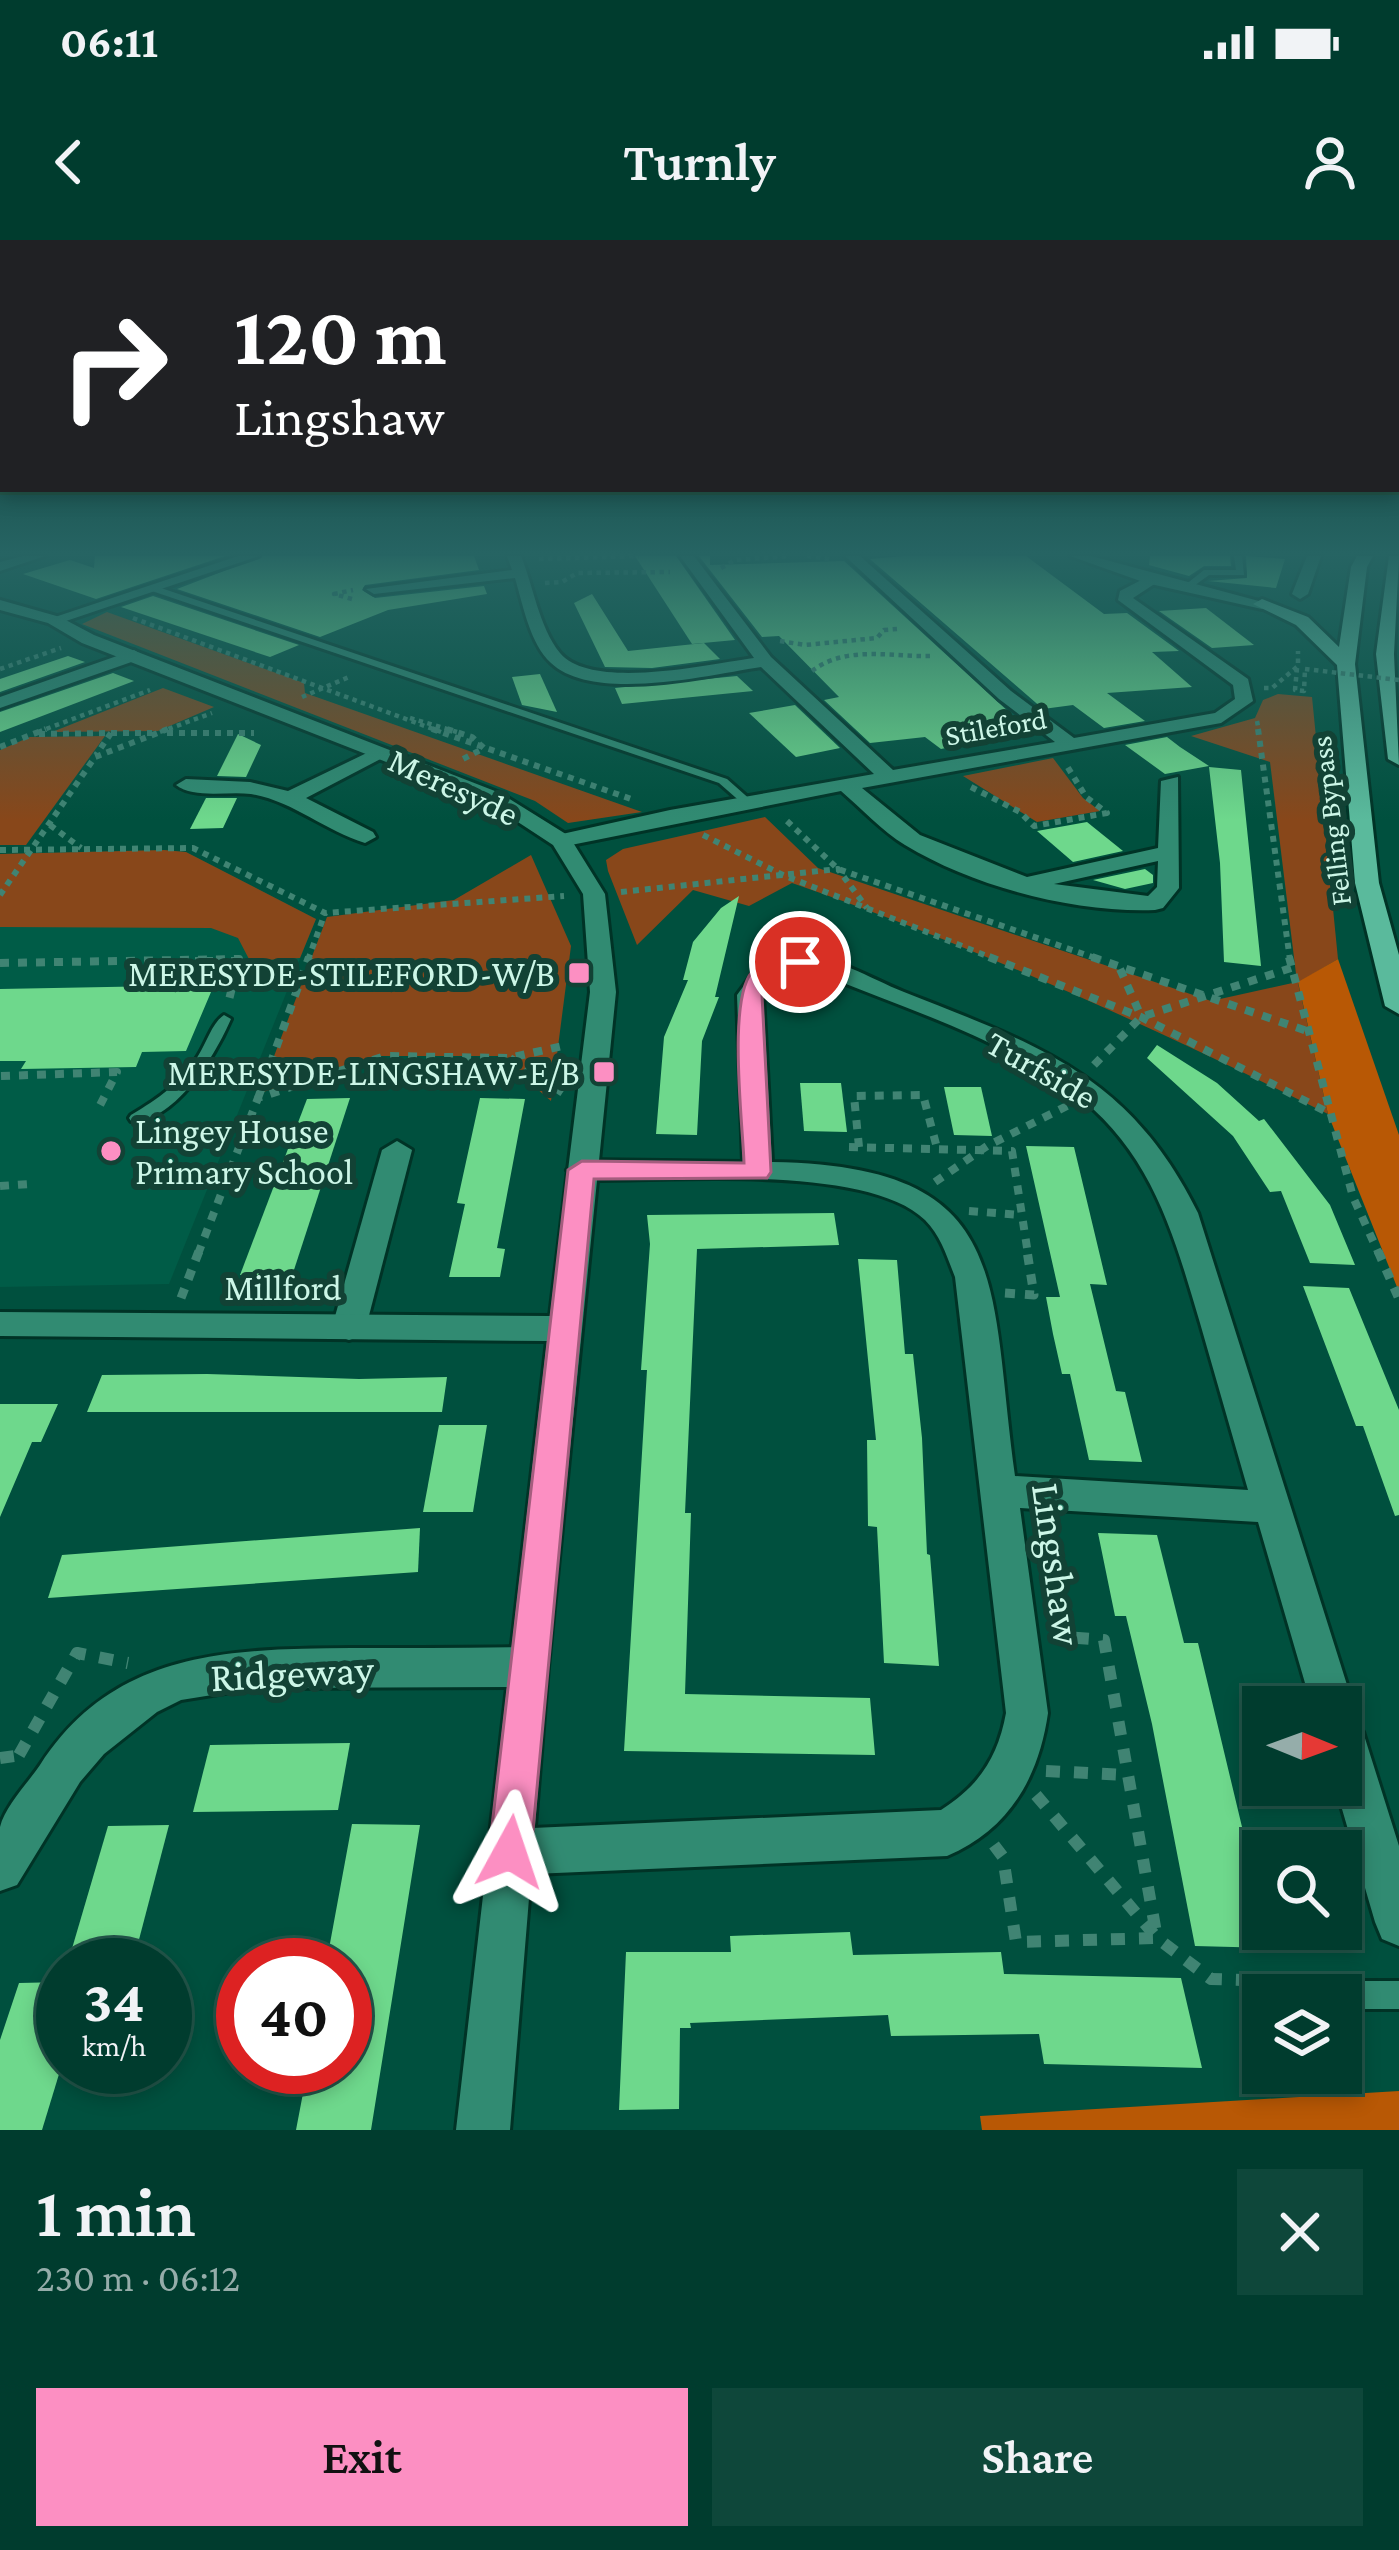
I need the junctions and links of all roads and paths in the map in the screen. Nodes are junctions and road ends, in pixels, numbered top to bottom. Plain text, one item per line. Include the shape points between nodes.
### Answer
1 (73, 644) edge
2 (102, 644) edge
3 (206, 644) edge
4 (319, 644) edge
5 (549, 644) edge
6 (753, 644) edge
7 (813, 644) edge
8 (883, 644) edge
9 (949, 644) edge
10 (1190, 644) edge
11 (1326, 644) edge
12 (1346, 644) edge
13 (1385, 644) edge
14 (805, 645) joint
15 (889, 653) junction
16 (959, 653) junction
17 (134, 656) junction
18 (765, 661) junction
19 (821, 662) junction
20 (378, 664) junction
21 (1346, 664) junction
22 (1298, 666) dead end
23 (0, 669) edge
24 (185, 676) junction
25 (782, 676) junction
26 (1399, 680) edge
27 (1273, 688) dead end
28 (320, 690) junction
29 (1295, 690) junction
30 (246, 700) junction
31 (1244, 701) junction
32 (0, 704) edge
33 (272, 710) junction
34 (397, 717) junction
35 (111, 733) junction
36 (158, 733) junction
37 (265, 733) dead end
38 (34, 734) junction
39 (345, 739) junction
40 (1070, 744) junction
41 (0, 747) edge
42 (484, 748) junction
43 (1046, 748) junction
44 (382, 753) junction
45 (95, 757) junction
46 (1399, 759) edge
47 (947, 766) junction
48 (436, 774) junction
49 (889, 777) junction
50 (1171, 781) dead end
51 (186, 785) dead end
52 (847, 786) junction
53 (290, 798) junction
54 (756, 801) junction
55 (670, 816) junction
56 (50, 825) junction
57 (365, 837) dead end
58 (561, 842) junction
59 (81, 848) junction
60 (32, 849) junction
61 (0, 850) edge
62 (1169, 852) junction
63 (838, 869) junction
64 (783, 875) junction
65 (1032, 883) junction
66 (594, 894) junction
67 (0, 895) edge
68 (868, 909) junction
69 (325, 913) junction
70 (0, 963) edge
71 (1119, 967) junction
72 (1399, 1006) edge
73 (1142, 1018) junction
74 (224, 1019) joint
75 (1309, 1032) junction
76 (598, 1039) junction
77 (509, 1058) junction
78 (8, 1061) dead end
79 (0, 1076) edge
80 (258, 1098) junction
81 (97, 1111) dead end
82 (589, 1111) junction
83 (1331, 1114) junction
84 (137, 1118) dead end
85 (859, 1147) dead end
86 (937, 1148) dead end
87 (397, 1150) dead end
88 (582, 1170) junction
89 (758, 1172) junction
90 (29, 1184) dead end
91 (0, 1186) edge
92 (1399, 1299) edge
93 (0, 1324) edge
94 (168, 1325) junction
95 (350, 1327) junction
96 (565, 1329) junction
97 (999, 1491) junction
98 (1271, 1507) junction
99 (1019, 1634) junction
100 (527, 1667) junction
101 (1326, 1686) edge
102 (1015, 1770) junction
103 (1128, 1775) junction
104 (1362, 1801) edge
105 (975, 1818) junction
106 (510, 1852) junction
107 (1, 1863) edge
108 (1399, 1922) edge
109 (1157, 1938) junction
110 (1242, 1980) edge
111 (1362, 1995) edge
112 (1399, 1995) edge
113 (483, 2130) edge

1 - 23 path
2 - 17 street, Meresyde
3 - 28 path
4 - 20 lane
5 - 18 street via 573,672 637,677
6 - 18 street
7 - 14 path
8 - 15 path
9 - 16 street
10 - 31 street via 1245,688
11 - 21 highway
12 - 21 highway, Felling Bypass
13 - 46 highway
14 - 19 path
15 - 16 path
15 - 19 path
16 - 40 street
17 - 24 street, Meresyde
17 - 32 street
18 - 25 street
19 - 25 path via 811,673
20 - 28 path
20 - 54 lane via 723,781
21 - 72 highway, Felling Bypass via 1367,883
22 - 29 path
24 - 30 street, Meresyde
24 - 38 path
25 - 49 street
26 - 29 path, bridge via 1305,669 1304,691
27 - 29 path
28 - 33 path
28 - 34 path
30 - 33 street, Meresyde
30 - 36 path
31 - 40 street, Stileford via 1221,717
31 - 75 path via 1255,709 1291,968
33 - 39 street, Meresyde
34 - 39 path
34 - 42 path
35 - 36 path
35 - 38 path
35 - 45 path
36 - 37 path
36 - 45 path
38 - 41 path
39 - 44 street, Meresyde
40 - 43 street, Stileford
42 - 48 path
42 - 55 path
43 - 47 street, Stileford
43 - 47 path via 1107,812 1034,826
44 - 48 street, Meresyde
44 - 53 street
45 - 56 path
47 - 49 street, Stileford
48 - 58 street, Meresyde via 493,796
49 - 52 street, Stileford
50 - 62 street
51 - 53 street
52 - 54 street, Stileford
52 - 65 street via 940,855
53 - 57 street
54 - 55 street, Stileford
54 - 63 path
55 - 58 street, Stileford
55 - 64 path
56 - 59 path
56 - 60 path
58 - 66 street, Meresyde
59 - 60 path
59 - 69 path via 193,848
60 - 61 path
60 - 67 path
62 - 65 street
62 - 65 street via 1168,888 1155,903 1095,902
63 - 64 path
63 - 68 path
63 - 71 path
64 - 66 path
64 - 68 path
66 - 69 path
66 - 76 street, Meresyde via 603,992
68 - 73 path
69 - 80 path
70 - 74 path via 239,959
71 - 73 path
71 - 75 path
73 - 83 path
74 - 84 lane via 194,1079
75 - 83 path
76 - 77 path
76 - 82 street, Meresyde
77 - 80 path via 385,1056
77 - 82 path
78 - 79 path
79 - 81 path via 117,1072
80 - 94 path
82 - 88 street, Meresyde
83 - 92 path via 1353,1197
85 - 86 path via 854,1096 923,1095
87 - 95 street
88 - 89 street, Lingshaw
88 - 96 street, Meresyde
89 - 97 street, Lingshaw via 863,1176 914,1196 946,1222 971,1277
89 - 98 street, Turfside via 750,995 761,974 785,963 826,968 1077,1082 1146,1144 1183,1213
90 - 91 path
93 - 94 street, Millford
94 - 95 street, Millford
95 - 96 street, Millford
96 - 100 street, Meresyde
97 - 98 street
97 - 99 street, Lingshaw
98 - 101 street, Turfside
99 - 102 street, Lingshaw via 1028,1713
99 - 103 path via 1104,1640
100 - 106 street, Meresyde
100 - 107 street, Ridgeway via 256,1668 169,1685 89,1739
102 - 103 path
102 - 105 street, Lingshaw
102 - 109 path
103 - 109 path
104 - 108 street
105 - 106 street via 912,1838
105 - 109 path via 1003,1857 1016,1942
106 - 113 street, Meresyde
109 - 110 path via 1211,1979
111 - 112 lane

